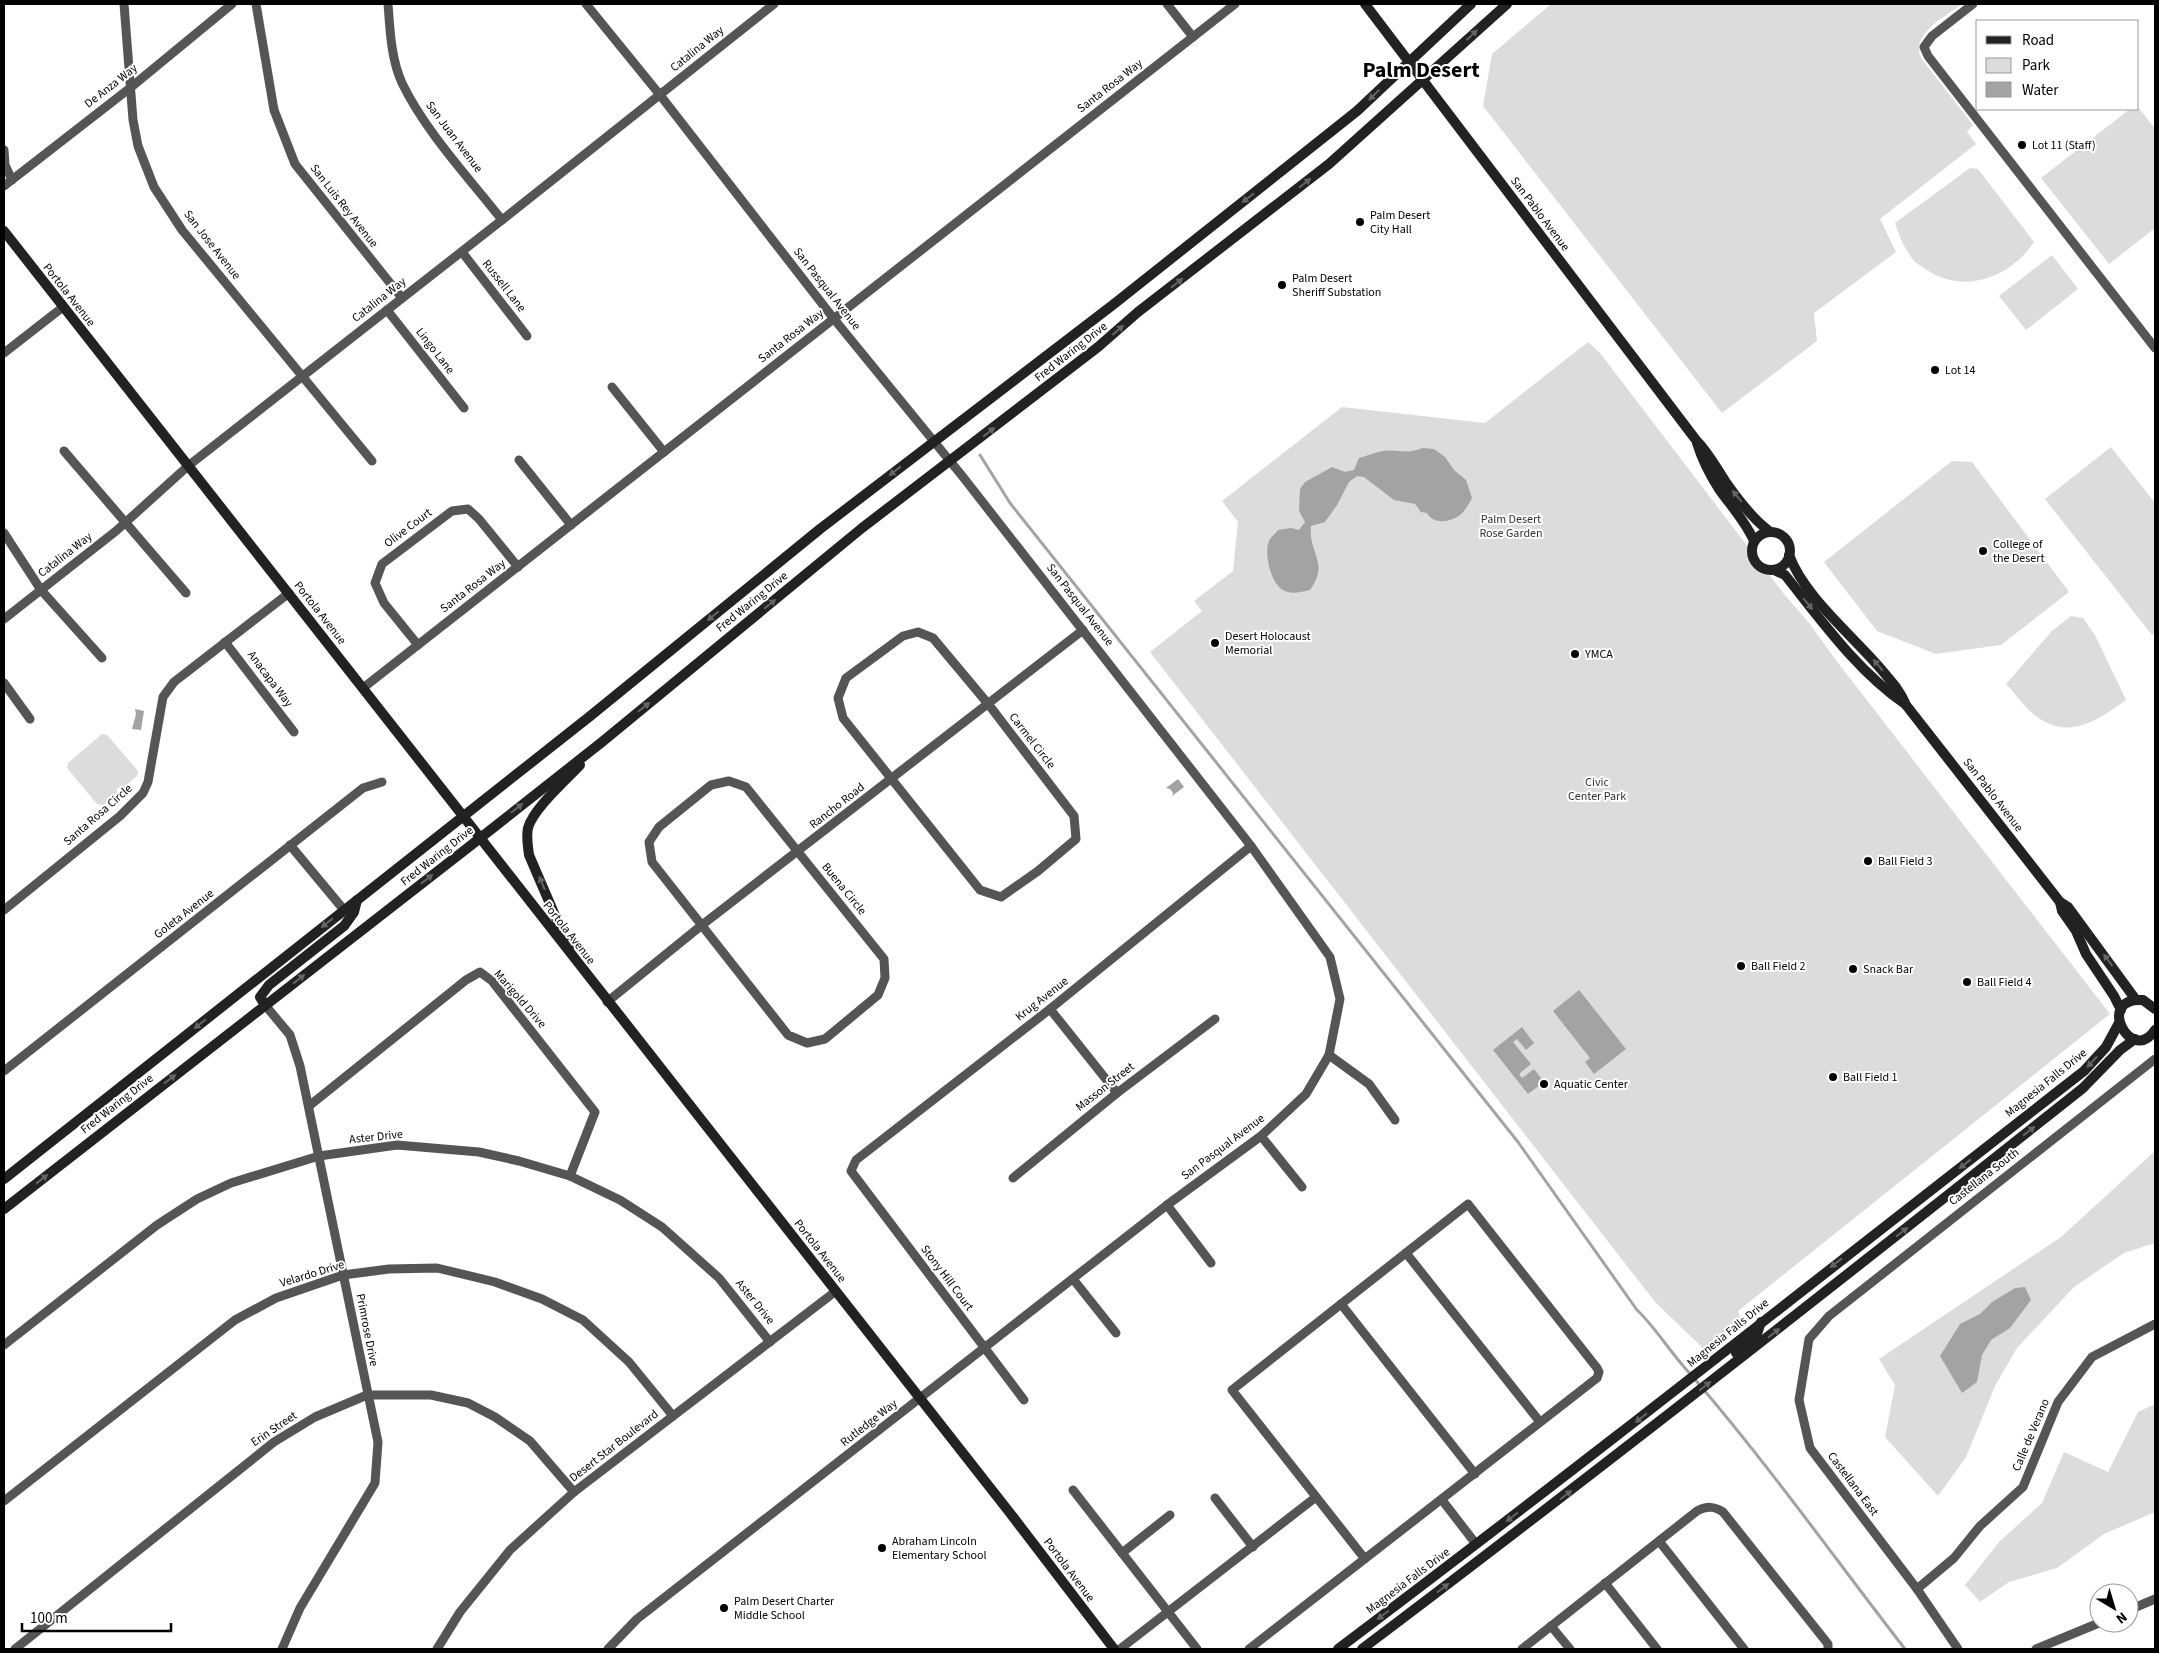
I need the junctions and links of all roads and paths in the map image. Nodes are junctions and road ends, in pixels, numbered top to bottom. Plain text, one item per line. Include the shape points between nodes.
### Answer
1 (124, 4) edge
2 (232, 4) edge
3 (256, 4) edge
4 (388, 4) edge
5 (586, 4) edge
6 (774, 4) edge
7 (1167, 4) edge
8 (1235, 4) edge
9 (1365, 4) edge
10 (1471, 4) edge
11 (1507, 4) edge
12 (1974, 4) edge
13 (1193, 37) junction
14 (1409, 62) junction
15 (1424, 80) junction
16 (130, 88) junction
17 (660, 95) junction
18 (4, 150) edge
19 (12, 180) junction
20 (4, 186) edge
21 (502, 220) junction
22 (4, 232) edge
23 (462, 252) junction
24 (402, 298) junction
25 (63, 306) junction
26 (387, 310) junction
27 (834, 318) junction
28 (527, 336) dead end
29 (2155, 348) edge
30 (4, 353) edge
31 (301, 376) junction
32 (612, 387) dead end
33 (464, 408) dead end
34 (1696, 440) junction
35 (934, 441) junction
36 (64, 451) dead end
37 (664, 452) junction
38 (519, 460) dead end
39 (372, 461) dead end
40 (950, 462) junction
41 (188, 466) junction
42 (126, 522) junction
43 (571, 524) junction
44 (1769, 532) junction
45 (4, 533) edge
46 (1754, 542) junction
47 (1789, 555) junction
48 (518, 567) junction
49 (1774, 570) junction
50 (41, 590) junction
51 (186, 593) dead end
52 (289, 593) junction
53 (4, 619) edge
54 (1083, 630) junction
55 (225, 642) junction
56 (418, 644) junction
57 (102, 658) dead end
58 (4, 683) edge
59 (363, 688) junction
60 (989, 705) junction
61 (1906, 705) junction
62 (30, 718) dead end
63 (294, 732) dead end
64 (602, 742) junction
65 (892, 780) junction
66 (382, 782) dead end
67 (462, 817) junction
68 (479, 839) junction
69 (290, 845) junction
70 (1251, 846) junction
71 (798, 852) junction
72 (357, 900) junction
73 (2060, 902) junction
74 (5, 908) edge
75 (344, 910) junction
76 (702, 925) junction
77 (575, 960) junction
78 (2136, 1000) junction
79 (607, 1002) junction
80 (265, 1005) junction
81 (2153, 1005) edge
82 (1050, 1009) junction
83 (2121, 1010) junction
84 (1214, 1019) dead end
85 (2119, 1022) junction
86 (2155, 1030) edge
87 (2135, 1039) junction
88 (1329, 1055) junction
89 (2155, 1059) edge
90 (4, 1071) edge
91 (1117, 1093) junction
92 (310, 1106) junction
93 (1395, 1120) dead end
94 (1261, 1136) junction
95 (319, 1156) junction
96 (851, 1171) joint
97 (570, 1176) junction
98 (1013, 1178) dead end
99 (4, 1179) edge
100 (1302, 1187) dead end
101 (1167, 1205) junction
102 (4, 1209) edge
103 (1149, 1220) joint
104 (1406, 1253) junction
105 (1211, 1263) dead end
106 (343, 1275) junction
107 (1073, 1279) junction
108 (836, 1291) junction
109 (1341, 1304) junction
110 (1829, 1316) joint
111 (1761, 1322) junction
112 (2155, 1324) edge
113 (1116, 1333) dead end
114 (770, 1342) junction
115 (4, 1344) edge
116 (984, 1348) junction
117 (1721, 1373) junction
118 (367, 1395) junction
119 (920, 1400) junction
120 (1024, 1400) dead end
121 (673, 1416) junction
122 (1540, 1422) junction
123 (1475, 1474) junction
124 (1073, 1490) dead end
125 (574, 1492) junction
126 (1316, 1497) junction
127 (1215, 1498) dead end
128 (1442, 1500) junction
129 (4, 1501) edge
130 (1170, 1515) dead end
131 (1658, 1541) junction
132 (1476, 1544) junction
133 (1253, 1547) junction
134 (1122, 1553) junction
135 (1365, 1559) junction
136 (1605, 1583) junction
137 (1916, 1589) junction
138 (2155, 1599) edge
139 (2139, 1606) edge
140 (1168, 1612) junction
141 (1551, 1626) junction
142 (2089, 1626) edge
143 (15, 1649) edge
144 (282, 1649) edge
145 (437, 1649) edge
146 (608, 1649) edge
147 (1114, 1649) edge
148 (1120, 1649) edge
149 (1197, 1649) edge
150 (1249, 1649) edge
151 (1338, 1649) edge
152 (1362, 1649) edge
153 (1522, 1649) edge
154 (1570, 1649) edge
155 (1656, 1649) edge
156 (1744, 1649) edge
157 (1828, 1649) edge
158 (1958, 1649) edge
159 (2036, 1649) edge

1 - 16 street, San Jose Avenue
2 - 16 street, De Anza Way
3 - 24 street, San Luis Rey Avenue via 274,110 296,164
4 - 21 street, San Juan Avenue via 392,46 402,82 422,117
5 - 17 street, San Pasqual Avenue
6 - 17 street, Catalina Way
7 - 13 street
8 - 13 street, Santa Rosa Way
9 - 14 main road, San Pablo Avenue
10 - 14 main road, Fred Waring Drive
15 -> 11 main road, Fred Waring Drive
12 - 29 street via 1932,36 1924,47 1928,56
13 - 27 street, Santa Rosa Way
14 - 15 main road, San Pablo Avenue
14 -> 35 main road, Fred Waring Drive via 1357,112
15 - 34 main road, San Pablo Avenue
40 -> 15 main road, Fred Waring Drive via 1329,164
16 - 19 street, De Anza Way
16 - 31 street, San Jose Avenue via 138,146 154,187 182,230
17 - 21 street, Catalina Way
17 - 27 street, San Pasqual Avenue
18 - 19 street via 5,165
19 - 20 street, De Anza Way
21 - 23 street, Catalina Way
22 - 25 main road, Portola Avenue
23 - 24 street, Catalina Way
23 - 28 street, Russell Lane
24 - 26 street, Catalina Way
25 - 30 street
25 - 41 main road, Portola Avenue
26 - 31 street, Catalina Way
26 - 33 street, Lingo Lane
27 - 35 street, San Pasqual Avenue
27 - 37 street, Santa Rosa Way
31 - 39 street, San Jose Avenue
31 - 41 street, Catalina Way
32 - 37 street
44 -> 34 main road, San Pablo Avenue
34 - 46 main road, San Pablo Avenue via 1719,488 1750,531
35 - 40 street, San Pasqual Avenue
35 -> 67 main road, Fred Waring Drive
36 - 42 street
37 - 43 street, Santa Rosa Way
38 - 43 street
40 - 54 street, San Pasqual Avenue
64 -> 40 main road, Fred Waring Drive via 862,528
41 - 42 street, Catalina Way
41 - 52 main road, Portola Avenue
42 - 50 street, Catalina Way
42 - 51 street
43 - 48 street, Santa Rosa Way
44 - 46 main road via 1762,533
44 - 47 main road via 1786,538
45 - 50 street
46 - 49 main road via 1751,554 1757,564
47 - 49 main road via 1786,563
61 -> 47 main road, San Pablo Avenue via 1901,692 1811,592
48 - 56 street, Santa Rosa Way
48 - 56 street, Olive Court via 479,518 468,510 452,511 382,564 375,583 378,590 384,603
49 -> 61 main road, San Pablo Avenue via 1785,575 1846,651
50 - 53 street, Catalina Way
50 - 57 street
52 - 55 street, Santa Rosa Circle
52 - 59 main road, Portola Avenue
54 - 60 street, Rancho Road
54 - 70 street, San Pasqual Avenue
55 - 63 street, Anacapa Way
55 - 74 street, Santa Rosa Circle via 174,682 163,697 148,782 143,793 120,816
56 - 59 street, Santa Rosa Way
58 - 62 street
59 - 67 main road, Portola Avenue
60 - 65 street, Rancho Road
60 - 65 street, Carmel Circle via 933,638 918,632 903,636 846,678 838,698 843,718
60 - 65 street, Carmel Circle via 1074,816 1076,839 1038,871 1002,897 980,890
61 - 73 main road, San Pablo Avenue
68 -> 64 main road, Fred Waring Drive
77 -> 64 main road via 529,855 528,828 534,814
65 - 71 street, Rancho Road
66 - 69 street, Goleta Avenue via 363,788
67 - 68 main road, Portola Avenue
67 - 72 main road, Fred Waring Drive
68 - 77 main road, Portola Avenue
80 -> 68 main road, Fred Waring Drive
69 - 75 street
69 - 90 street, Goleta Avenue
70 - 82 street, Krug Avenue
70 - 88 street, San Pasqual Avenue via 1330,957 1340,999
71 - 76 street, Rancho Road
71 - 76 street, Buena Circle via 746,787 729,781 711,786 659,827 649,842 652,862
71 - 76 street, Buena Circle via 884,959 885,978 878,995 825,1039 807,1042 788,1034
72 - 75 main road, Fred Waring Drive
72 - 80 main road via 354,912 344,926 269,985 260,997
78 -> 73 main road, San Pablo Avenue via 2068,907
73 - 83 main road, San Pablo Avenue via 2086,954
75 -> 99 main road, Fred Waring Drive
76 - 79 street, Rancho Road
77 - 79 main road, Portola Avenue
78 - 81 main road
78 - 83 main road
79 - 108 main road, Portola Avenue
80 - 92 street, Primrose Drive via 290,1035
102 -> 80 main road, Fred Waring Drive
82 - 91 street
82 - 96 street, Krug Avenue via 856,1160
83 - 85 main road, Magnesia Falls Drive
84 - 91 street, Masson Street
85 - 87 main road via 2124,1034
85 -> 111 main road, Magnesia Falls Drive via 2106,1048 2084,1071
86 - 87 main road, Magnesia Falls Drive via 2148,1037
117 -> 87 main road, Magnesia Falls Drive via 2083,1088
88 - 93 street via 1369,1084
88 - 94 street, San Pasqual Avenue via 1306,1094
89 - 110 street, Castellana South
91 - 98 street, Masson Street
92 - 95 street, Primrose Drive
92 - 97 street, Marigold Drive via 480,972 498,988 595,1112
94 - 100 street
94 - 101 street, San Pasqual Avenue
95 - 97 street, Aster Drive via 397,1145 479,1152
95 - 106 street, Primrose Drive
95 - 115 street, Aster Drive via 231,1183 197,1199 157,1225
96 - 116 street, Stony Hill Court
97 - 114 street, Aster Drive via 620,1200 662,1227 719,1278
101 - 103 street, San Pasqual Avenue
101 - 105 street
103 - 107 street, Rutledge Way
104 - 109 street
104 - 122 street
104 - 122 street via 1468,1204 1600,1372 1597,1378
106 - 118 street, Primrose Drive
106 - 121 street, Velardo Drive via 389,1269 437,1268 495,1282 542,1299 583,1320 629,1362
106 - 129 street, Velardo Drive via 276,1298 235,1320
107 - 113 street
107 - 116 street, Rutledge Way
108 - 114 street, Desert Star Boulevard
108 - 119 main road, Portola Avenue
109 - 123 street
109 - 126 street via 1232,1390
110 - 137 street, Castellana East via 1809,1338 1799,1400 1810,1448
111 - 117 main road via 1757,1334 1727,1360
111 -> 132 main road, Magnesia Falls Drive
112 - 137 street, Calle de Verano via 2092,1357 2058,1402 2023,1487 1980,1526 1954,1558
114 - 121 street, Desert Star Boulevard
116 - 119 street, Rutledge Way
116 - 120 street, Stony Hill Court
152 -> 117 main road, Magnesia Falls Drive
118 - 125 street, Erin Street via 431,1395 468,1403 530,1441
118 - 143 street, Erin Street via 315,1416 274,1442
118 - 144 street, Primrose Drive via 378,1442 374,1483 300,1608
119 - 146 street, Rutledge Way via 638,1619
119 - 147 main road, Portola Avenue
121 - 125 street, Desert Star Boulevard
122 - 123 street
123 - 128 street
124 - 134 street
125 - 145 street, Desert Star Boulevard via 510,1550 460,1612
126 - 133 street
126 - 135 street
127 - 133 street
128 - 132 street
128 - 135 street
130 - 134 street
131 - 136 street
131 - 156 street
131 - 157 street via 1697,1511 1705,1507 1717,1508 1828,1644
132 -> 151 main road, Magnesia Falls Drive
133 - 140 street
134 - 140 street
135 - 150 street
136 - 141 street
136 - 155 street
137 - 158 street, Castellana East
138 - 139 street
140 - 148 street
140 - 149 street
141 - 153 street
141 - 154 street
142 - 159 street

